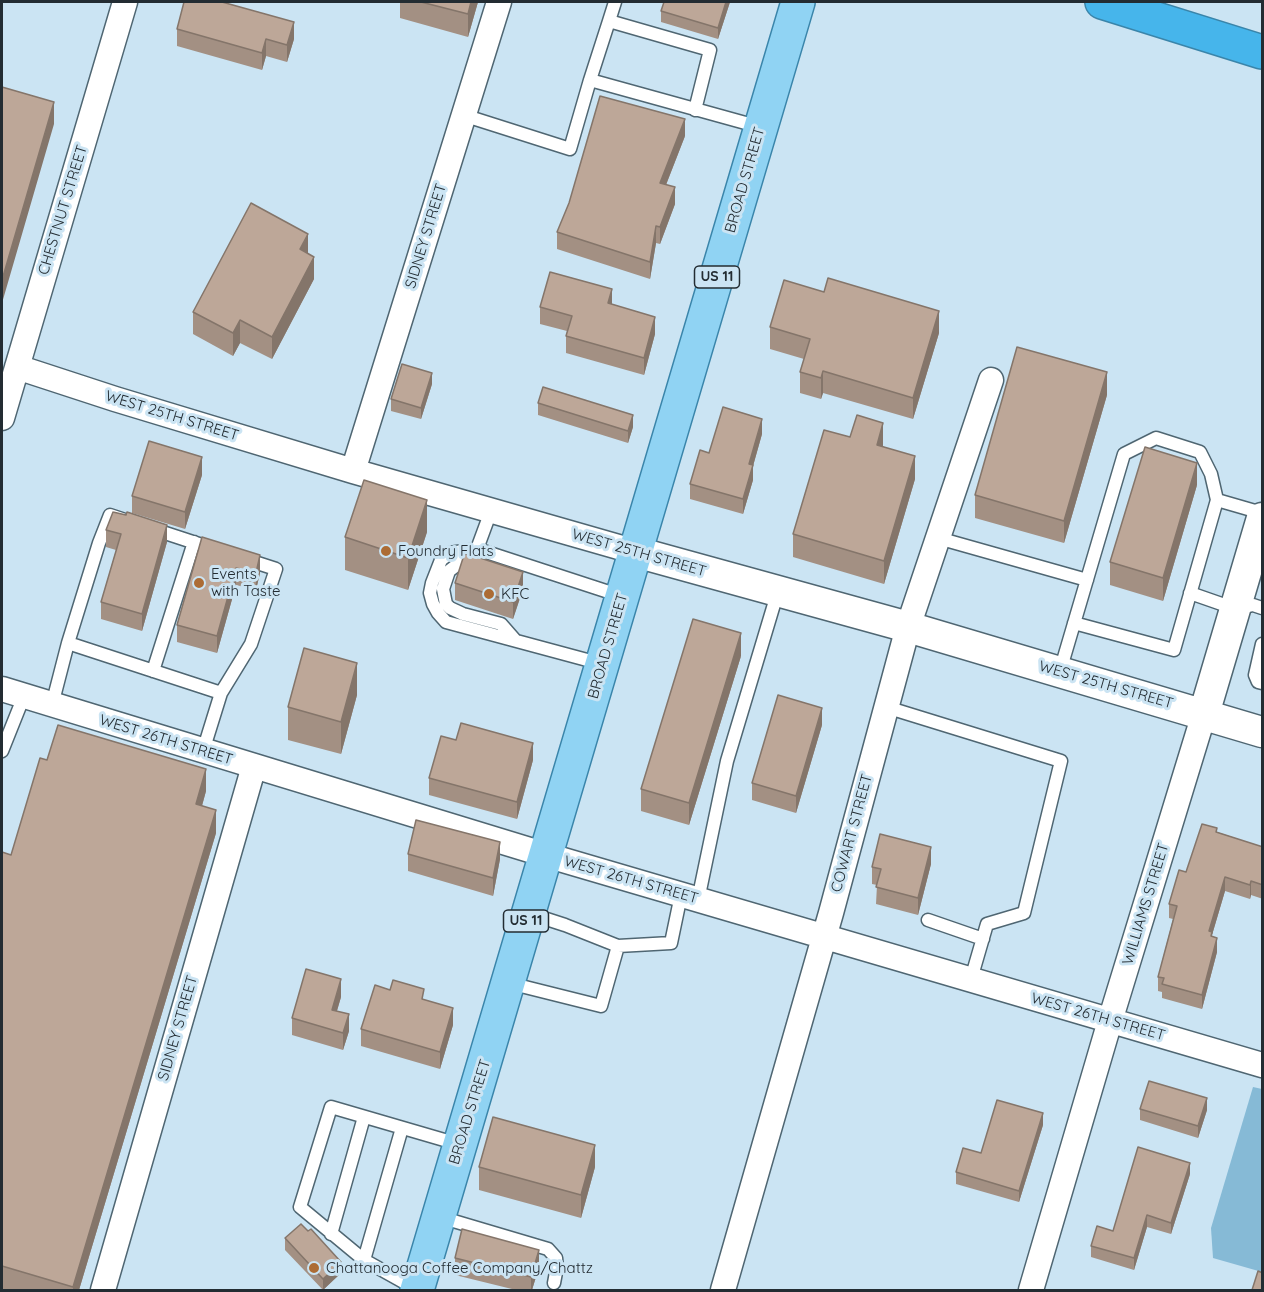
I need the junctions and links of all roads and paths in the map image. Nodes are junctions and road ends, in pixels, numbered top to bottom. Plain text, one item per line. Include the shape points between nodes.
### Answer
1 (125, 2) edge
2 (499, 2) edge
3 (615, 2) edge
4 (798, 2) edge
5 (1102, 2) edge
6 (609, 21) junction
7 (1263, 52) edge
8 (590, 80) junction
9 (695, 110) junction
10 (464, 115) junction
11 (761, 128) junction
12 (17, 367) junction
13 (991, 380) dead end
14 (2, 418) edge
15 (1124, 454) junction
16 (1145, 461) edge
17 (353, 471) junction
18 (1194, 475) edge
19 (1213, 481) junction
20 (1217, 500) junction
21 (491, 511) junction
22 (1263, 516) edge
23 (938, 538) junction
24 (194, 542) junction
25 (477, 549) junction
26 (636, 552) junction
27 (530, 566) junction
28 (1087, 580) junction
29 (778, 591) junction
30 (1190, 594) junction
31 (623, 596) junction
32 (1249, 608) edge
33 (1074, 623) junction
34 (908, 627) junction
35 (515, 640) junction
36 (68, 643) junction
37 (1263, 645) edge
38 (602, 664) junction
39 (153, 671) junction
40 (1060, 671) junction
41 (1263, 683) edge
42 (13, 693) edge
43 (221, 693) junction
44 (52, 705) junction
45 (886, 707) junction
46 (1204, 714) junction
47 (1263, 732) edge
48 (2, 751) edge
49 (203, 751) junction
50 (254, 766) junction
51 (546, 855) junction
52 (690, 897) junction
53 (528, 913) junction
54 (928, 920) dead end
55 (824, 937) junction
56 (983, 939) junction
57 (618, 946) junction
58 (971, 979) junction
59 (508, 982) junction
60 (1110, 1021) junction
61 (1263, 1065) edge
62 (364, 1117) junction
63 (402, 1128) junction
64 (460, 1144) junction
65 (438, 1217) junction
66 (331, 1234) junction
67 (364, 1260) junction
68 (554, 1283) dead end
69 (103, 1290) edge
70 (417, 1290) edge
71 (723, 1290) edge
72 (1031, 1290) edge

1 - 12 street, CHESTNUT STREET
2 - 10 street, SIDNEY STREET
3 - 6 lane
4 - 11 main road, BROAD STREET / US 11
5 - 7 highway
6 - 8 lane
6 - 9 lane via 710,50
8 - 9 lane
8 - 10 lane via 570,149
9 - 11 lane
10 - 17 street, SIDNEY STREET
11 - 26 main road, BROAD STREET / US 11
12 - 14 street, CHESTNUT STREET
12 - 17 street, WEST 25TH STREET
13 - 23 street, COWART STREET
15 - 16 lane
15 - 19 lane via 1156,438 1200,452
15 - 28 lane
17 - 21 street, WEST 25TH STREET
18 - 19 lane
19 - 20 lane
20 - 22 lane
20 - 30 lane
21 - 25 lane
21 - 26 street, WEST 25TH STREET
22 - 32 street, WILLIAMS STREET
23 - 28 lane
23 - 34 street, COWART STREET
24 - 36 lane via 110,515
24 - 39 lane
24 - 43 lane via 276,569 251,644
25 - 27 lane
25 - 35 lane via 450,553 441,560 430,593 433,604 446,622
26 - 29 street, WEST 25TH STREET
26 - 31 main road, BROAD STREET / US 11
27 - 31 lane
27 - 35 lane via 495,569 458,564 445,580 444,598 450,608 501,624
28 - 33 lane
29 - 34 street, WEST 25TH STREET
29 - 52 lane
30 - 32 lane
30 - 33 lane via 1174,650
31 - 38 main road, BROAD STREET / US 11
32 - 46 street, WILLIAMS STREET
33 - 40 lane
34 - 40 street, WEST 25TH STREET
34 - 45 street, COWART STREET
35 - 38 lane
36 - 39 lane
36 - 44 lane
37 - 41 lane via 1256,675 1258,682
38 - 51 main road, BROAD STREET / US 11
39 - 43 lane
40 - 46 street, WEST 25TH STREET
42 - 44 street, WEST 26TH STREET
42 - 48 lane
43 - 49 lane
44 - 49 street, WEST 26TH STREET
45 - 55 street, COWART STREET
45 - 56 lane via 1061,762 1024,913 987,924
46 - 47 street, WEST 25TH STREET
46 - 60 street, WILLIAMS STREET
49 - 50 street, WEST 26TH STREET
50 - 51 street, WEST 26TH STREET
50 - 69 street, SIDNEY STREET
51 - 52 street, WEST 26TH STREET
51 - 53 main road, BROAD STREET / US 11
52 - 55 street, WEST 26TH STREET
52 - 57 lane via 671,944
53 - 57 lane
53 - 59 main road, BROAD STREET / US 11
54 - 56 lane
55 - 58 street, WEST 26TH STREET
55 - 71 street, COWART STREET
56 - 58 lane
57 - 59 lane via 602,1006
58 - 60 street, WEST 26TH STREET
59 - 64 main road, BROAD STREET / US 11
60 - 61 street, WEST 26TH STREET
60 - 72 street, WILLIAMS STREET
62 - 63 lane
62 - 66 lane
62 - 66 lane via 331,1107 300,1207
63 - 64 lane
63 - 67 lane
64 - 65 main road, BROAD STREET / US 11
65 - 68 lane via 548,1249 556,1258
65 - 70 main road, BROAD STREET / US 11
66 - 67 lane
67 - 70 lane

